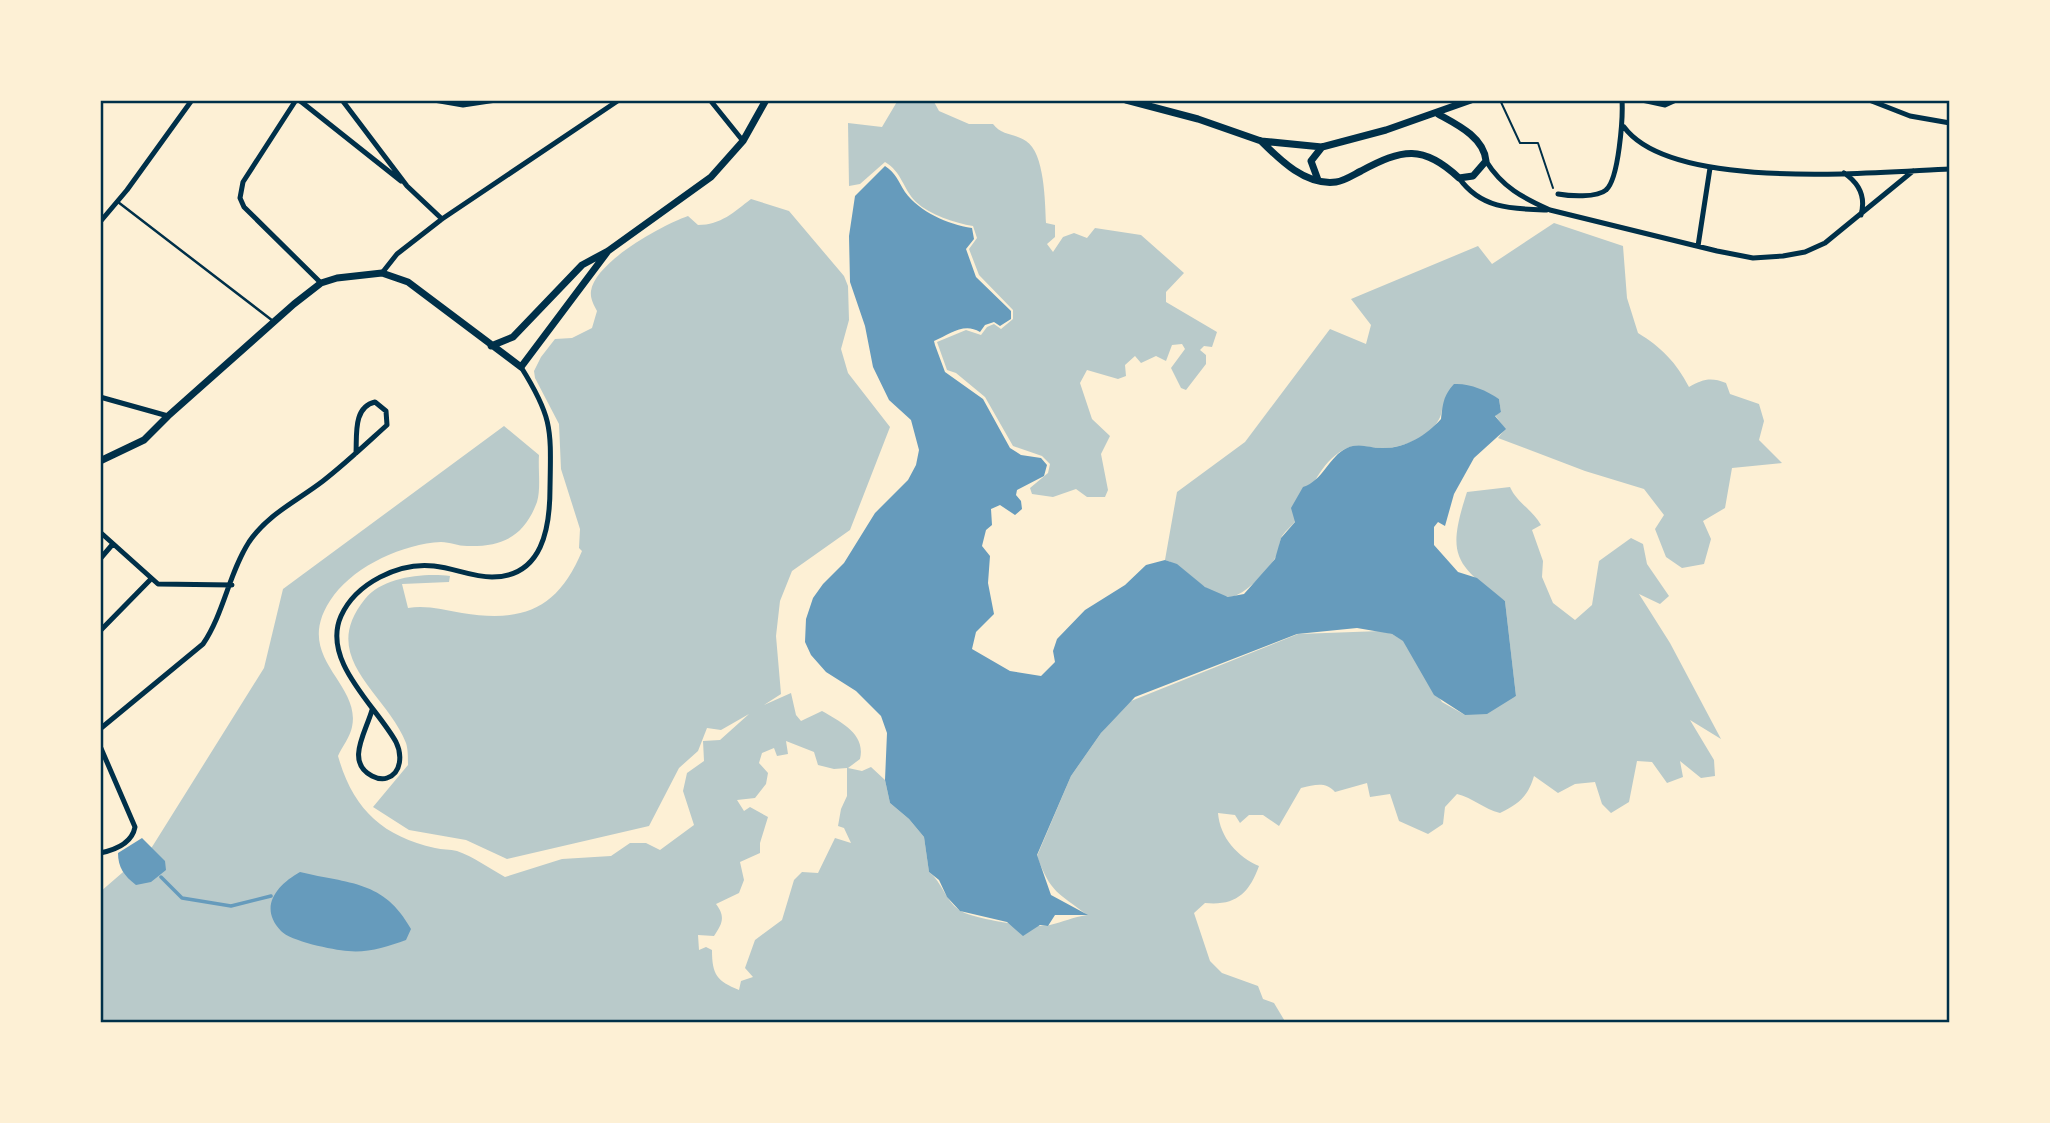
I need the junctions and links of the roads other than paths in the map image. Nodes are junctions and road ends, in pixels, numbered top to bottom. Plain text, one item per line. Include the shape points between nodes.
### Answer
1 (192, 100) edge
2 (298, 100) edge
3 (342, 100) edge
4 (434, 100) edge
5 (496, 100) edge
6 (619, 100) edge
7 (710, 100) edge
8 (766, 100) edge
9 (1126, 100) edge
10 (1471, 100) edge
11 (1622, 100) edge
12 (1642, 100) edge
13 (1676, 100) edge
14 (1869, 100) edge
15 (1438, 114) junction
16 (1950, 123) edge
17 (1624, 127) junction
18 (743, 141) junction
19 (1261, 141) junction
20 (1322, 147) junction
21 (1486, 161) junction
22 (1710, 168) junction
23 (1950, 169) edge
24 (1913, 171) junction
25 (1843, 172) junction
26 (1459, 178) junction
27 (1318, 180) junction
28 (407, 186) junction
29 (1558, 194) road end
30 (118, 202) junction
31 (1550, 210) junction
32 (1861, 215) junction
33 (442, 219) junction
34 (100, 222) edge
35 (1698, 246) junction
36 (608, 251) junction
37 (383, 273) junction
38 (565, 279) junction
39 (321, 283) junction
40 (581, 290) junction
41 (273, 321) junction
42 (491, 346) junction
43 (521, 368) junction
44 (100, 397) edge
45 (168, 416) junction
46 (356, 453) junction
47 (100, 461) edge
48 (100, 532) edge
49 (112, 544) junction
50 (100, 559) edge
51 (150, 580) junction
52 (232, 585) junction
53 (100, 631) edge
54 (372, 710) junction
55 (100, 729) edge
56 (100, 746) edge
57 (100, 853) edge

1 - 30 street
2 - 28 street
2 - 39 street via 243,182 240,198
3 - 28 street
4 - 5 street via 463,105
6 - 33 street
7 - 18 street
8 - 18 street
9 - 19 street
10 - 15 street
11 - 17 street
12 - 13 street via 1665,105
14 - 16 street via 1910,116
15 - 20 street
15 - 21 street via 1474,138
17 - 22 street via 1647,147
17 - 29 street via 1609,186 1599,194
18 - 36 street via 711,177
19 - 20 street
19 - 27 street via 1296,172
20 - 27 street via 1311,161
21 - 26 street via 1474,176
21 - 31 street via 1518,196
22 - 25 street via 1770,174
22 - 35 street
23 - 24 street
24 - 25 street
24 - 32 street
25 - 32 street via 1859,188
26 - 27 street via 1436,160 1400,153 1337,182
26 - 31 street via 1482,200 1495,205
28 - 33 street
30 - 34 street
30 - 41 lane
31 - 35 street
32 - 35 street via 1825,243 1805,252 1753,258
33 - 37 street via 397,254
36 - 38 street
36 - 40 street
37 - 39 street
37 - 42 street via 427,294
38 - 40 street
38 - 42 street via 519,331
39 - 41 street
40 - 43 street
41 - 45 street
42 - 43 street
43 - 54 street via 543,402 551,436 547,537 537,555 508,575 492,577 415,566 385,575 360,591 340,618 337,635 347,669
44 - 45 street
45 - 47 street via 145,440
46 - 46 street via 358,415 375,402 386,411 387,425
46 - 52 street via 261,526 242,555
48 - 49 street
49 - 50 street
49 - 51 street
51 - 52 street via 164,585
51 - 53 street
52 - 55 street via 203,644
54 - 54 street via 357,752 359,764 376,778 388,778 401,758 397,743
56 - 57 street via 135,827 127,841

